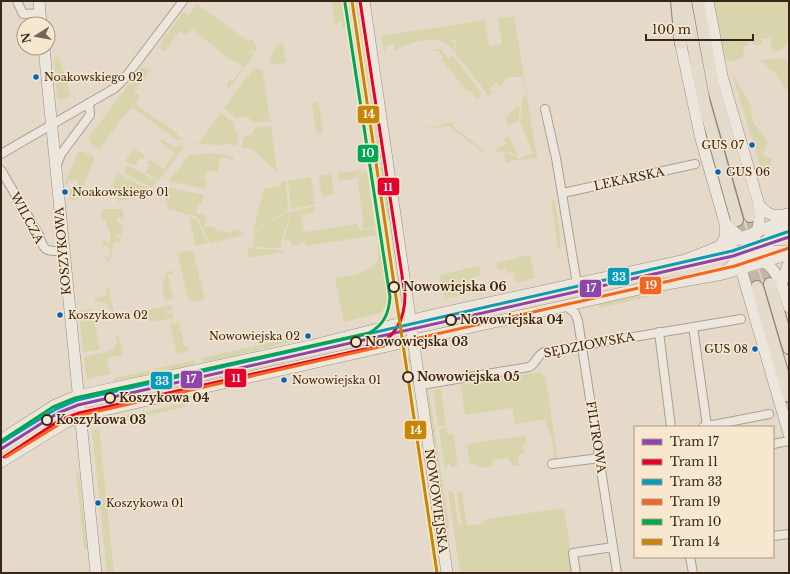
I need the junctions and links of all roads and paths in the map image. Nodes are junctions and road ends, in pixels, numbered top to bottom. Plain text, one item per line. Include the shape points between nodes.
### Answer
1 (17, 1) edge
2 (39, 1) edge
3 (183, 1) edge
4 (364, 1) edge
5 (671, 1) edge
6 (677, 1) edge
7 (686, 1) edge
8 (698, 1) edge
9 (708, 1) edge
10 (33, 16) edge
11 (41, 16) edge
12 (681, 44) junction
13 (45, 56) edge
14 (89, 103) junction
15 (544, 109) dead end
16 (52, 124) junction
17 (1, 154) edge
18 (695, 164) dead end
19 (1, 170) edge
20 (56, 174) junction
21 (563, 193) junction
22 (759, 205) junction
23 (789, 214) edge
24 (750, 216) tunnel mouth
25 (789, 219) edge
26 (737, 220) tunnel mouth
27 (725, 223) junction
28 (789, 224) edge
29 (757, 232) junction
30 (719, 248) junction
31 (749, 248) junction
32 (63, 251) junction
33 (789, 252) edge
34 (764, 262) junction
35 (789, 262) edge
36 (741, 270) junction
37 (723, 274) junction
38 (776, 283) junction
39 (577, 284) junction
40 (757, 287) tunnel mouth
41 (566, 306) junction
42 (789, 307) edge
43 (741, 319) dead end
44 (411, 322) junction
45 (693, 327) junction
46 (659, 332) junction
47 (414, 340) junction
48 (582, 346) junction
49 (789, 348) edge
50 (421, 386) junction
51 (77, 396) junction
52 (789, 396) edge
53 (769, 414) dead end
54 (79, 416) junction
55 (671, 426) edge
56 (705, 426) edge
57 (710, 426) edge
58 (789, 434) edge
59 (1, 440) edge
60 (789, 441) edge
61 (774, 444) edge
62 (600, 458) junction
63 (1, 462) edge
64 (552, 464) dead end
65 (789, 534) edge
66 (774, 536) edge
67 (613, 547) junction
68 (690, 558) edge
69 (96, 573) edge
70 (447, 573) edge
71 (576, 573) edge
72 (617, 573) edge
73 (693, 573) edge

1 - 10 street via 22,13
2 - 11 main road
3 - 14 street via 120,84
4 - 44 main road, NOWOWIEJSKA
5 - 12 main road
6 - 12 main road
7 - 26 main road via 704,103
8 - 24 main road via 714,89
9 - 22 main road via 724,82
12 - 27 main road via 701,139
13 - 16 main road, KOSZYKOWA
14 - 16 street
14 - 20 street via 90,115 61,154
15 - 21 street
16 - 17 street
16 - 20 main road, KOSZYKOWA
18 - 21 street, LEKARSKA
19 - 32 street, WILCZA via 39,235 42,246 48,250
20 - 32 main road, KOSZYKOWA
21 - 39 street
22 - 23 main road via 770,216
22 - 29 main road
25 - 29 main road
27 - 30 main road via 725,238
27 - 31 main road
28 - 31 main road
29 - 31 main road
30 - 31 main road
30 - 39 main road via 685,260
31 - 33 main road
31 - 34 main road
31 - 36 main road
31 - 37 main road
32 - 51 main road, KOSZYKOWA
33 - 34 main road
34 - 36 main road
34 - 38 main road
35 - 38 main road
36 - 37 main road
36 - 58 main road
37 - 41 main road via 644,288
38 - 42 main road
38 - 49 main road
39 - 44 main road
40 - 52 main road
41 - 47 main road
41 - 48 street, FILTROWA via 576,315
43 - 45 street, SĘDZIOWSKA
44 - 47 main road, NOWOWIEJSKA
44 - 51 main road
45 - 46 street, SĘDZIOWSKA
45 - 56 street
46 - 48 street, SĘDZIOWSKA
46 - 55 street
47 - 50 main road, NOWOWIEJSKA
47 - 54 main road via 312,364 237,378
48 - 50 street, SĘDZIOWSKA via 544,352 538,355 531,367 527,368
48 - 62 street, FILTROWA
50 - 70 main road, NOWOWIEJSKA
51 - 54 main road, KOSZYKOWA
51 - 59 main road via 55,405
53 - 57 street
54 - 63 main road
54 - 69 main road, KOSZYKOWA
60 - 61 street
62 - 64 street
62 - 67 street, FILTROWA
65 - 66 street
67 - 71 street via 573,553
67 - 72 street, FILTROWA
68 - 73 street

